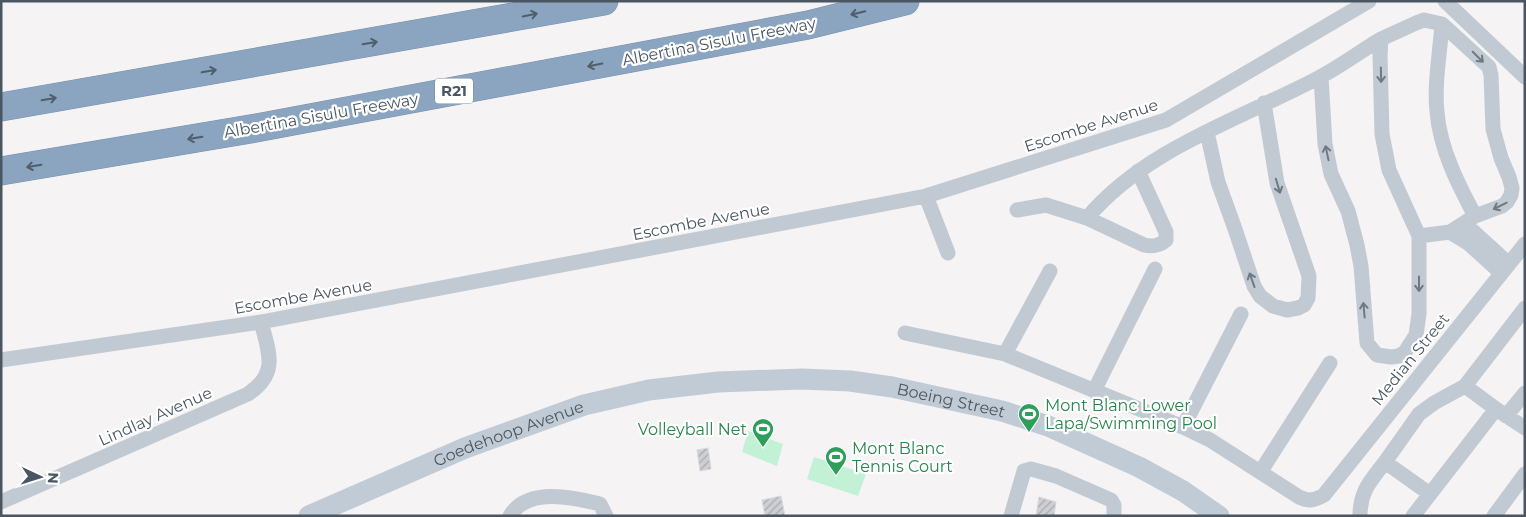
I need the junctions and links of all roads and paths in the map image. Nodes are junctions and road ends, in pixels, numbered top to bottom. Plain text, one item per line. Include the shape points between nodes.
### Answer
1 (604, 1) edge
2 (905, 1) edge
3 (1369, 1) edge
4 (1445, 1) edge
5 (1442, 24) junction
6 (1382, 39) junction
7 (1321, 77) junction
8 (1525, 77) edge
9 (1264, 104) junction
10 (1, 106) edge
11 (1208, 132) junction
12 (1, 171) edge
13 (1138, 171) junction
14 (926, 196) junction
15 (1017, 210) dead end
16 (1087, 218) junction
17 (1470, 220) junction
18 (1450, 232) junction
19 (1419, 236) junction
20 (1525, 244) edge
21 (948, 253) dead end
22 (1505, 268) junction
23 (1155, 269) dead end
24 (1050, 271) dead end
25 (1525, 308) edge
26 (1241, 314) dead end
27 (261, 322) junction
28 (905, 333) dead end
29 (1005, 354) junction
30 (1, 360) edge
31 (1330, 363) dead end
32 (718, 382) joint
33 (1465, 386) junction
34 (1094, 390) junction
35 (1525, 392) edge
36 (1501, 413) junction
37 (1184, 427) junction
38 (1525, 428) edge
39 (1385, 462) junction
40 (1261, 471) junction
41 (1525, 474) edge
42 (1430, 494) junction
43 (1, 502) edge
44 (308, 516) edge
45 (510, 516) edge
46 (606, 516) edge
47 (1011, 516) edge
48 (1114, 516) edge
49 (1219, 516) edge
50 (1360, 516) edge
51 (1413, 516) edge
52 (1495, 516) edge

10 -> 1 highway
2 -> 12 highway, Albertina Sisulu Freeway / R21 via 808,25 256,128
3 - 14 street, Escombe Avenue via 1166,120
4 - 8 street
5 - 6 street via 1424,20
5 - 17 street via 1437,112 1442,139
5 -> 17 street via 1488,68 1492,84 1493,129 1512,188 1511,196 1502,206
6 - 7 street
6 -> 19 street via 1382,134 1389,170
7 - 9 street
19 -> 7 street via 1416,335 1399,356 1377,354 1367,342 1357,245 1348,211 1331,174 1325,144
9 - 11 street
9 -> 11 street via 1277,183 1309,276 1308,298 1304,305 1287,310 1273,306 1260,296 1254,286 1218,182
11 - 13 street
13 - 16 street via 1107,196
13 - 16 street via 1166,232 1166,240 1161,245 1144,245
14 - 21 street
14 - 27 street, Escombe Avenue
15 - 16 street via 1046,205
17 - 18 street
17 - 22 street
18 - 19 street
18 - 22 street
20 - 22 street, Median Street
22 - 40 street, Median Street via 1324,495 1316,500 1304,500
23 - 34 street
24 - 29 street
25 - 33 street
26 - 37 street
27 - 30 street, Escombe Avenue
27 - 43 street, Lindlay Avenue via 270,361 268,373 257,388
28 - 29 street
29 - 34 street
31 - 40 street
32 - 44 main road, Goedehoop Avenue via 649,390 584,405 465,448
32 - 49 main road, Boeing Street via 850,381 1002,411 1048,426 1131,463 1183,491
33 - 36 street
33 - 39 street via 1419,414
34 - 37 street
35 - 36 street
36 - 38 street
36 - 42 street
37 - 40 street
39 - 42 street
39 - 50 street via 1363,493
41 - 52 street
42 - 51 street
45 - 46 street via 521,503 548,496 574,497 600,504
47 - 48 street via 1024,471 1031,469 1056,476 1111,500

